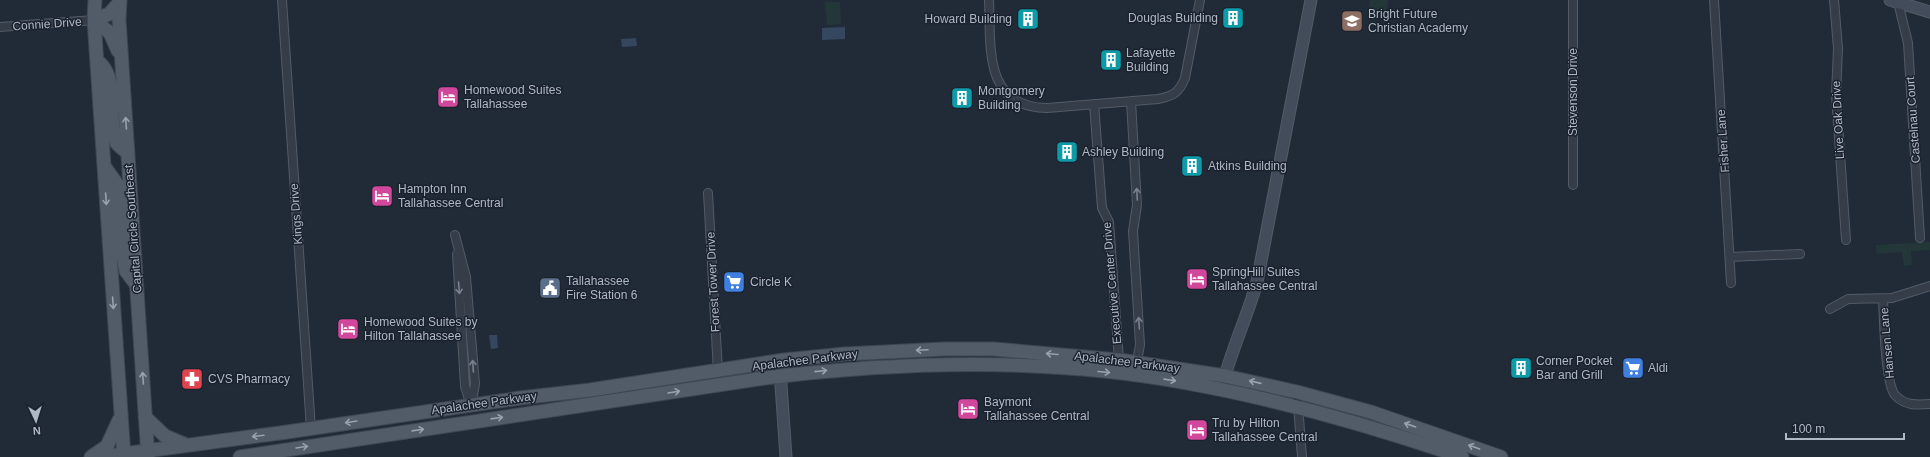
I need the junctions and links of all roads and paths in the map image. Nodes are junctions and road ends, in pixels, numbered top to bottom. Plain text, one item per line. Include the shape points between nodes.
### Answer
1 (95, 0) edge
2 (282, 0) edge
3 (989, 0) edge
4 (1200, 0) edge
5 (1311, 0) edge
6 (1573, 0) edge
7 (1714, 0) edge
8 (1834, 0) edge
9 (120, 1) edge
10 (1894, 1) edge
11 (1930, 12) edge
12 (94, 20) junction
13 (0, 27) edge
14 (97, 60) junction
15 (121, 60) junction
16 (1131, 101) junction
17 (1094, 104) junction
18 (128, 153) junction
19 (104, 166) junction
20 (1573, 185) dead end
21 (708, 193) dead end
22 (1920, 238) dead end
23 (1846, 240) dead end
24 (1800, 254) dead end
25 (1730, 257) junction
26 (1731, 283) dead end
27 (136, 285) junction
28 (1930, 286) edge
29 (1884, 300) junction
30 (1830, 309) dead end
31 (971, 349) junction
32 (784, 360) junction
33 (1119, 360) junction
34 (1138, 362) junction
35 (943, 364) junction
36 (718, 372) junction
37 (1132, 375) junction
38 (782, 376) junction
39 (1225, 376) junction
40 (590, 390) junction
41 (1297, 392) junction
42 (608, 402) junction
43 (1930, 404) edge
44 (471, 405) junction
45 (1298, 407) junction
46 (560, 409) junction
47 (120, 416) junction
48 (146, 417) junction
49 (473, 422) junction
50 (331, 426) junction
51 (310, 429) junction
52 (186, 444) junction
53 (320, 444) junction
54 (148, 453) edge
55 (124, 455) edge
56 (91, 457) edge
57 (101, 457) edge
58 (240, 457) edge
59 (786, 457) edge
60 (1302, 457) edge
61 (1462, 457) edge
62 (1501, 457) edge

1 - 12 main road, Capital Circle Southeast
2 - 51 street, Kings Drive
3 - 17 street via 993,68 1007,93 1017,102 1038,108
4 - 16 street via 1189,63 1181,88 1168,97
5 - 39 street via 1257,282
6 - 20 street, Stevenson Drive
7 - 25 street, Fisher Lane
8 - 23 street, Live Oak Drive via 1838,41 1836,95
9 - 12 main road via 109,14
9 - 15 main road, Capital Circle Southeast
10 - 11 street
10 - 22 street, Castelnau Court via 1908,43
12 - 13 street, Connie Drive
12 - 14 main road, Capital Circle Southeast
12 - 15 main road via 110,33
14 - 18 main road via 104,67 112,92 115,137 118,145
14 - 19 main road, Capital Circle Southeast
18 -> 15 main road, Capital Circle Southeast
16 - 17 street
34 -> 16 street, Executive Center Drive via 1140,345 1133,231 1137,205
17 - 33 street, Executive Center Drive via 1102,208 1109,222
18 - 27 main road, Capital Circle Southeast
19 - 27 main road via 117,184 122,251 126,271
19 -> 47 main road, Capital Circle Southeast
21 - 36 street, Forest Tower Drive
24 - 25 street
25 - 26 street, Fisher Lane
48 -> 27 main road, Capital Circle Southeast
28 - 29 street
29 - 30 street via 1848,300
29 - 43 street, Hansen Lane via 1889,378 1893,391 1909,404
31 -> 32 main road, Apalachee Parkway via 845,354
33 -> 31 main road, Apalachee Parkway
31 - 35 main road
32 - 36 main road, Apalachee Parkway
32 - 38 street
33 - 34 main road, Apalachee Parkway
33 - 37 street, Executive Center Drive
34 - 37 street, Executive Center Drive
34 - 39 main road, Apalachee Parkway
35 -> 37 main road, Apalachee Parkway via 1044,367
38 -> 35 main road, Apalachee Parkway via 841,369
36 - 40 main road, Apalachee Parkway
37 -> 45 main road, Apalachee Parkway via 1205,386
42 -> 38 main road, Apalachee Parkway
38 - 59 street
41 -> 39 main road, Apalachee Parkway
40 - 42 main road
40 - 44 main road, Apalachee Parkway
40 - 46 main road
41 - 45 street
62 -> 41 main road, Apalachee Parkway via 1378,414
42 - 46 main road, Apalachee Parkway
44 -> 44 street via 475,384 466,277 455,235 465,386
44 - 49 main road
44 -> 50 main road, Apalachee Parkway
45 - 60 street
45 - 61 main road, Apalachee Parkway via 1387,432
49 -> 46 main road, Apalachee Parkway
47 - 55 main road, Capital Circle Southeast
47 - 56 main road via 107,446
48 - 52 main road via 165,436
48 - 54 main road, Capital Circle Southeast
53 -> 49 main road, Apalachee Parkway
50 - 51 main road, Apalachee Parkway
50 - 53 main road
51 -> 52 main road, Apalachee Parkway
52 - 54 main road, Apalachee Parkway
58 -> 53 main road, Apalachee Parkway
54 - 55 main road, Apalachee Parkway
55 - 57 main road, Apalachee Parkway

